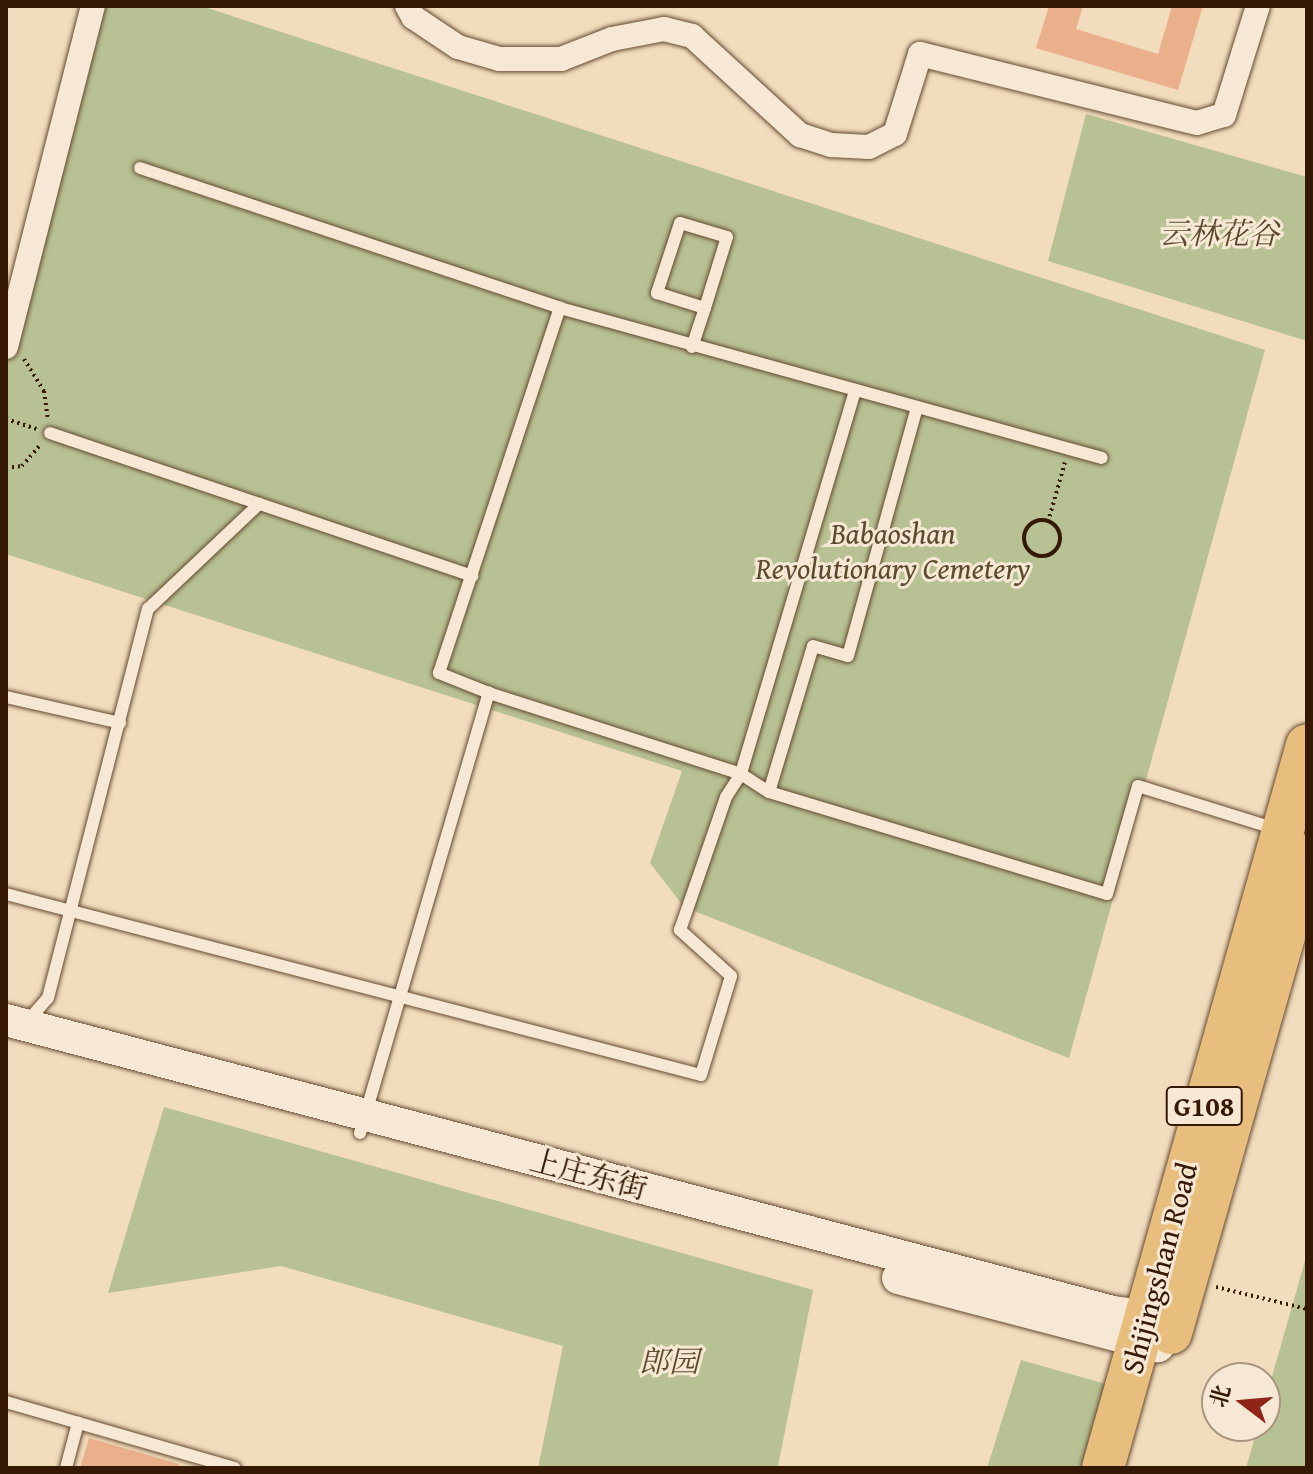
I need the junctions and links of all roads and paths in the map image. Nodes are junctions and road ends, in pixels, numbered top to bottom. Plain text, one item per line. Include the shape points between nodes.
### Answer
1 (93, 6) edge
2 (407, 6) edge
3 (1258, 6) edge
4 (140, 168) dead end
5 (560, 308) junction
6 (705, 308) junction
7 (7, 342) edge
8 (692, 347) junction
9 (855, 391) junction
10 (917, 408) junction
11 (6, 419) edge
12 (50, 433) junction
13 (1069, 449) junction
14 (1102, 458) dead end
15 (6, 468) edge
16 (259, 504) junction
17 (1048, 522) junction
18 (472, 576) junction
19 (489, 693) junction
20 (6, 697) edge
21 (120, 723) junction
22 (1307, 745) edge
23 (741, 774) junction
24 (769, 792) junction
25 (1295, 843) edge
26 (6, 894) edge
27 (70, 909) junction
28 (401, 999) junction
29 (12, 1028) edge
30 (363, 1124) junction
31 (1186, 1279) junction
32 (1307, 1309) edge
33 (1157, 1331) junction
34 (6, 1402) edge
35 (78, 1423) junction
36 (66, 1468) edge
37 (235, 1468) edge
38 (1103, 1468) edge
39 (1131, 1468) edge

1 - 7 street
2 - 3 street via 413,17 458,47 499,59 561,59 612,39 664,29 692,36 800,135 831,145 869,147 895,134 920,54 1197,123 1224,115
4 - 5 lane
5 - 8 lane
5 - 18 lane
6 - 6 lane via 727,237 680,223 657,293
6 - 8 lane
7 - 12 path via 44,391
8 - 9 lane
9 - 10 lane
9 - 23 lane
10 - 13 lane
10 - 24 lane via 848,656 813,646
11 - 12 path
12 - 15 path via 22,466
12 - 16 lane
13 - 14 lane
13 - 17 path
16 - 18 lane
16 - 21 lane via 148,609
17 - 17 path via 1059,532 1059,544 1052,553 1035,555 1024,543 1025,531 1033,522
18 - 19 lane via 439,673
19 - 23 lane
19 - 28 lane
20 - 21 lane
21 - 27 lane
22 - 25 highway, Shijingshan Road / G108
23 - 24 lane
23 - 28 lane via 726,797 680,930 731,976 701,1075
24 - 25 lane via 1107,894 1138,786
25 - 31 highway, Shijingshan Road / G108
25 - 33 highway, Shijingshan Road / G108
26 - 27 lane
27 - 28 lane
27 - 29 lane via 48,998
28 - 30 lane
29 - 30 main road, 上庄东街
30 - 33 main road, 上庄东街 via 1113,1312
31 - 32 path
31 - 33 highway, Shijingshan Road / G108
33 - 38 highway, Shijingshan Road / G108
33 - 39 highway, Shijingshan Road / G108
34 - 35 lane
35 - 36 lane
35 - 37 lane

